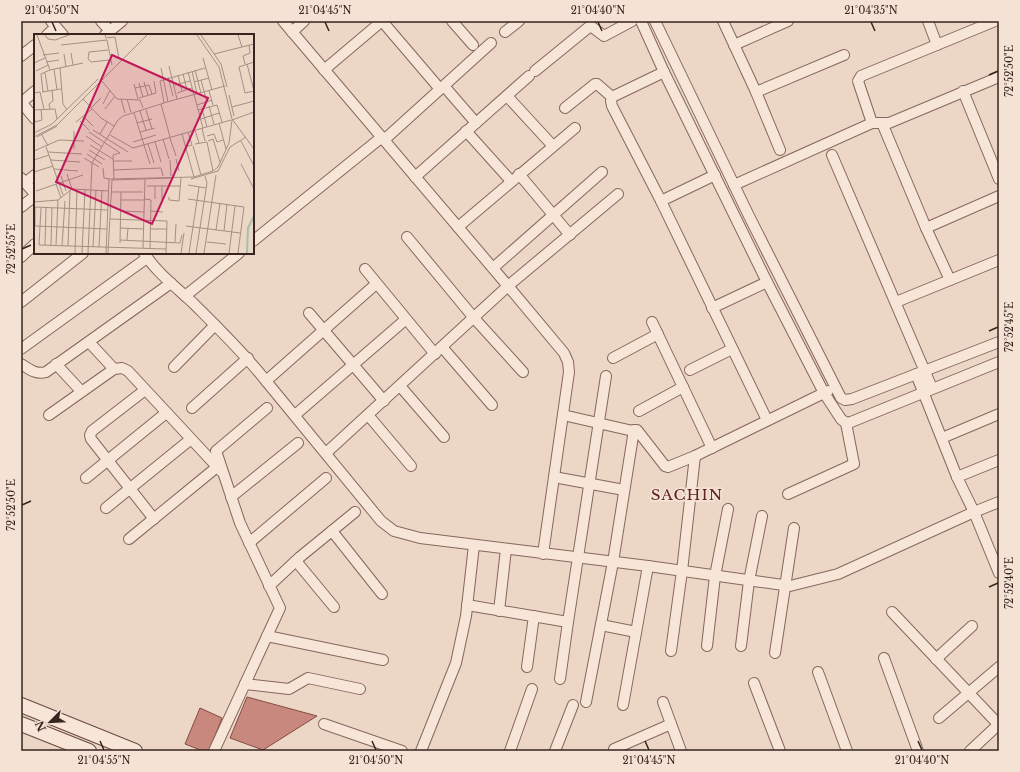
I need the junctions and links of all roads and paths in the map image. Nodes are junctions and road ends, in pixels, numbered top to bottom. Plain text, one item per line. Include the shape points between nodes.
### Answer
1 (101, 21) edge
2 (122, 21) edge
3 (283, 21) edge
4 (304, 21) edge
5 (382, 21) edge
6 (452, 21) edge
7 (632, 21) edge
8 (641, 21) edge
9 (655, 21) edge
10 (723, 21) edge
11 (788, 21) edge
12 (928, 21) edge
13 (996, 21) edge
14 (515, 22) edge
15 (57, 28) edge
16 (999, 28) edge
17 (292, 32) junction
18 (505, 32) dead end
19 (107, 33) edge
20 (48, 34) edge
21 (491, 43) dead end
22 (734, 45) junction
23 (937, 45) junction
24 (34, 46) edge
25 (474, 46) dead end
26 (844, 55) dead end
27 (21, 56) edge
28 (324, 70) junction
29 (664, 72) junction
30 (999, 77) edge
31 (442, 88) junction
32 (963, 91) junction
33 (34, 92) edge
34 (756, 92) junction
35 (507, 96) junction
36 (612, 97) junction
37 (21, 102) edge
38 (565, 108) dead end
39 (34, 118) edge
40 (476, 123) junction
41 (877, 123) junction
42 (575, 128) dead end
43 (466, 131) junction
44 (383, 139) junction
45 (552, 146) junction
46 (780, 150) dead end
47 (832, 155) dead end
48 (602, 172) dead end
49 (34, 175) edge
50 (715, 175) junction
51 (415, 177) junction
52 (515, 178) junction
53 (999, 179) edge
54 (23, 180) edge
55 (734, 185) junction
56 (34, 194) edge
57 (618, 194) dead end
58 (34, 196) edge
59 (999, 196) edge
60 (661, 201) junction
61 (21, 207) edge
62 (554, 216) junction
63 (458, 227) junction
64 (926, 228) junction
65 (570, 235) junction
66 (407, 237) dead end
67 (254, 240) edge
68 (34, 245) edge
69 (82, 254) edge
70 (238, 254) edge
71 (145, 255) edge
72 (21, 257) edge
73 (999, 260) edge
74 (493, 268) junction
75 (365, 269) dead end
76 (950, 280) junction
77 (767, 282) junction
78 (171, 283) junction
79 (376, 284) junction
80 (508, 286) junction
81 (185, 296) junction
82 (21, 302) edge
83 (896, 302) junction
84 (712, 308) junction
85 (309, 314) dead end
86 (474, 318) junction
87 (405, 320) junction
88 (652, 322) dead end
89 (215, 325) junction
90 (323, 331) junction
91 (658, 334) junction
92 (89, 342) junction
93 (999, 342) edge
94 (21, 349) edge
95 (732, 349) junction
96 (438, 351) junction
97 (248, 358) junction
98 (613, 358) dead end
99 (999, 362) edge
100 (21, 364) edge
101 (56, 364) junction
102 (353, 365) junction
103 (174, 367) dead end
104 (114, 369) junction
105 (690, 370) dead end
106 (523, 372) dead end
107 (921, 373) junction
108 (606, 376) dead end
109 (266, 381) junction
110 (400, 386) junction
111 (683, 386) junction
112 (836, 387) junction
113 (145, 390) junction
114 (928, 390) junction
115 (82, 391) junction
116 (824, 393) junction
117 (384, 401) junction
118 (492, 405) dead end
119 (192, 408) dead end
120 (267, 408) dead end
121 (639, 411) dead end
122 (166, 413) junction
123 (999, 414) edge
124 (49, 415) dead end
125 (294, 415) junction
126 (368, 415) junction
127 (563, 416) junction
128 (767, 420) junction
129 (846, 423) junction
130 (598, 424) junction
131 (633, 431) junction
132 (444, 438) dead end
133 (942, 438) junction
134 (191, 439) junction
135 (298, 443) dead end
136 (712, 448) junction
137 (326, 454) junction
138 (695, 456) junction
139 (999, 460) edge
140 (108, 461) junction
141 (411, 466) dead end
142 (220, 470) junction
143 (554, 477) junction
144 (957, 477) junction
145 (86, 478) dead end
146 (326, 478) dead end
147 (590, 484) junction
148 (130, 489) junction
149 (624, 490) junction
150 (788, 494) dead end
151 (231, 496) junction
152 (999, 502) edge
153 (106, 508) dead end
154 (728, 509) dead end
155 (355, 512) dead end
156 (974, 512) junction
157 (762, 516) dead end
158 (154, 519) junction
159 (794, 528) dead end
160 (332, 532) junction
161 (129, 539) dead end
162 (249, 543) junction
163 (474, 545) junction
164 (506, 549) junction
165 (995, 552) edge
166 (543, 554) junction
167 (578, 558) junction
168 (296, 561) junction
169 (613, 562) junction
170 (648, 566) junction
171 (682, 571) junction
172 (999, 573) edge
173 (715, 576) junction
174 (749, 581) junction
175 (269, 586) junction
176 (785, 586) junction
177 (382, 594) dead end
178 (467, 605) junction
179 (334, 607) dead end
180 (499, 610) junction
181 (892, 612) dead end
182 (534, 616) junction
183 (568, 622) junction
184 (601, 625) junction
185 (972, 626) dead end
186 (636, 632) junction
187 (267, 636) junction
188 (707, 646) dead end
189 (741, 646) dead end
190 (671, 651) dead end
191 (775, 653) dead end
192 (884, 658) dead end
193 (936, 659) junction
194 (384, 660) dead end
195 (528, 667) dead end
196 (999, 667) edge
197 (818, 672) dead end
198 (560, 679) dead end
199 (754, 683) dead end
200 (245, 684) junction
201 (532, 689) dead end
202 (360, 690) dead end
203 (968, 693) junction
204 (586, 702) dead end
205 (663, 702) dead end
206 (21, 705) edge
207 (573, 705) dead end
208 (623, 705) dead end
209 (36, 711) junction
210 (938, 718) dead end
211 (324, 724) dead end
212 (671, 724) junction
213 (999, 724) edge
214 (25, 726) edge
215 (66, 747) edge
216 (614, 749) dead end
217 (423, 750) edge
218 (89, 751) edge
219 (135, 751) edge
220 (214, 751) edge
221 (402, 751) edge
222 (510, 751) edge
223 (555, 751) edge
224 (681, 751) edge
225 (780, 751) edge
226 (847, 751) edge
227 (918, 751) edge
228 (970, 751) edge

1 - 19 street
2 - 19 street
3 - 17 street
4 - 17 street
5 - 28 street
5 - 31 street
6 - 25 street
7 - 35 street via 604,36 589,26
8 - 29 street
9 - 55 street
10 - 22 street
11 - 22 street
12 - 23 street
13 - 16 street
13 - 23 street
14 - 18 street
15 - 20 street
17 - 28 street
21 - 31 street
22 - 34 street
23 - 41 street via 859,78 858,81
24 - 27 street
26 - 34 street
28 - 44 street
29 - 36 street
29 - 50 street
30 - 32 street
31 - 40 street
31 - 44 street
32 - 41 street via 889,122
32 - 53 street
33 - 37 street
34 - 46 street
35 - 40 street
35 - 45 street
36 - 38 street via 595,84
36 - 60 street via 612,106
37 - 39 street
40 - 43 street
41 - 55 street
41 - 64 street
42 - 45 street
43 - 51 street
43 - 52 street
44 - 51 street
44 - 67 street
45 - 52 street
47 - 83 street
48 - 62 street
49 - 54 street
50 - 60 street
50 - 77 street
51 - 63 street
52 - 62 street
52 - 63 street
54 - 56 street
55 - 112 street
57 - 65 street
58 - 61 street
59 - 64 street
60 - 84 street
62 - 65 street
62 - 74 street
63 - 74 street
64 - 76 street
65 - 80 street
66 - 86 street
68 - 72 street
69 - 82 street
70 - 81 street
71 - 78 street
71 - 94 street
73 - 76 street
74 - 80 street
75 - 79 street
76 - 83 street
77 - 84 street
77 - 116 street
78 - 81 street
78 - 92 street
79 - 87 street
79 - 90 street
80 - 86 street
80 - 127 street via 564,353 568,362
81 - 89 street
83 - 107 street
84 - 95 street
85 - 90 street
86 - 96 street
86 - 106 street
87 - 96 street
87 - 102 street
88 - 91 street
89 - 97 street
89 - 103 street
90 - 102 street
90 - 109 street
91 - 98 street
91 - 111 street
92 - 101 street
92 - 104 street
93 - 107 street
95 - 105 street
95 - 128 street
96 - 110 street
96 - 118 street
97 - 109 street
97 - 119 street
99 - 114 street
100 - 101 street via 40,374
101 - 115 street
102 - 117 street
102 - 125 street
104 - 113 street via 122,368 128,372
104 - 115 street
107 - 112 street via 852,399 841,398
107 - 114 street
108 - 130 street
109 - 125 street
110 - 117 street
110 - 132 street
111 - 121 street
111 - 136 street
112 - 116 street
113 - 122 street
113 - 140 street via 92,431 91,439
114 - 129 street
114 - 133 street
115 - 124 street
116 - 128 street
116 - 129 street
117 - 126 street
120 - 142 street via 216,451
122 - 134 street
122 - 140 street
123 - 133 street
125 - 137 street
126 - 137 street
126 - 141 street
127 - 130 street
127 - 143 street
128 - 136 street
129 - 150 street via 854,464
130 - 131 street
130 - 147 street
131 - 138 street via 637,430 665,466
131 - 149 street
133 - 144 street
134 - 142 street
134 - 148 street
135 - 151 street
136 - 138 street
137 - 163 street via 381,521 394,531 420,538
138 - 171 street
139 - 144 street
140 - 145 street
140 - 148 street
142 - 151 street
142 - 158 street
143 - 147 street
143 - 166 street
144 - 156 street
146 - 162 street
147 - 149 street
147 - 167 street
148 - 153 street
148 - 158 street
149 - 169 street
151 - 162 street
152 - 156 street
154 - 173 street
155 - 160 street
156 - 165 street
156 - 176 street via 838,574
157 - 174 street
158 - 161 street
159 - 176 street
160 - 168 street
160 - 177 street
162 - 175 street
163 - 164 street
163 - 178 street
164 - 166 street
164 - 180 street
165 - 172 street
166 - 167 street
167 - 169 street
167 - 183 street
168 - 175 street
168 - 179 street
169 - 170 street
169 - 184 street
170 - 171 street
170 - 186 street
171 - 173 street
171 - 190 street
173 - 174 street
173 - 188 street
174 - 176 street
174 - 189 street
175 - 187 street via 280,608
176 - 191 street
178 - 180 street
178 - 217 street via 456,663
180 - 182 street
181 - 193 street
182 - 183 street
182 - 195 street
183 - 198 street
184 - 186 street
184 - 204 street
185 - 193 street
186 - 208 street
187 - 194 street
187 - 200 street
192 - 227 street
193 - 203 street
196 - 203 street
197 - 226 street
199 - 225 street
200 - 202 street via 289,689 308,678
200 - 220 street
201 - 222 street
203 - 210 street
203 - 213 street
205 - 212 street
206 - 209 main road
207 - 223 street
209 - 214 main road
209 - 219 main road
211 - 221 street
212 - 216 street
212 - 224 street
213 - 228 street
214 - 215 main road
215 - 218 main road

